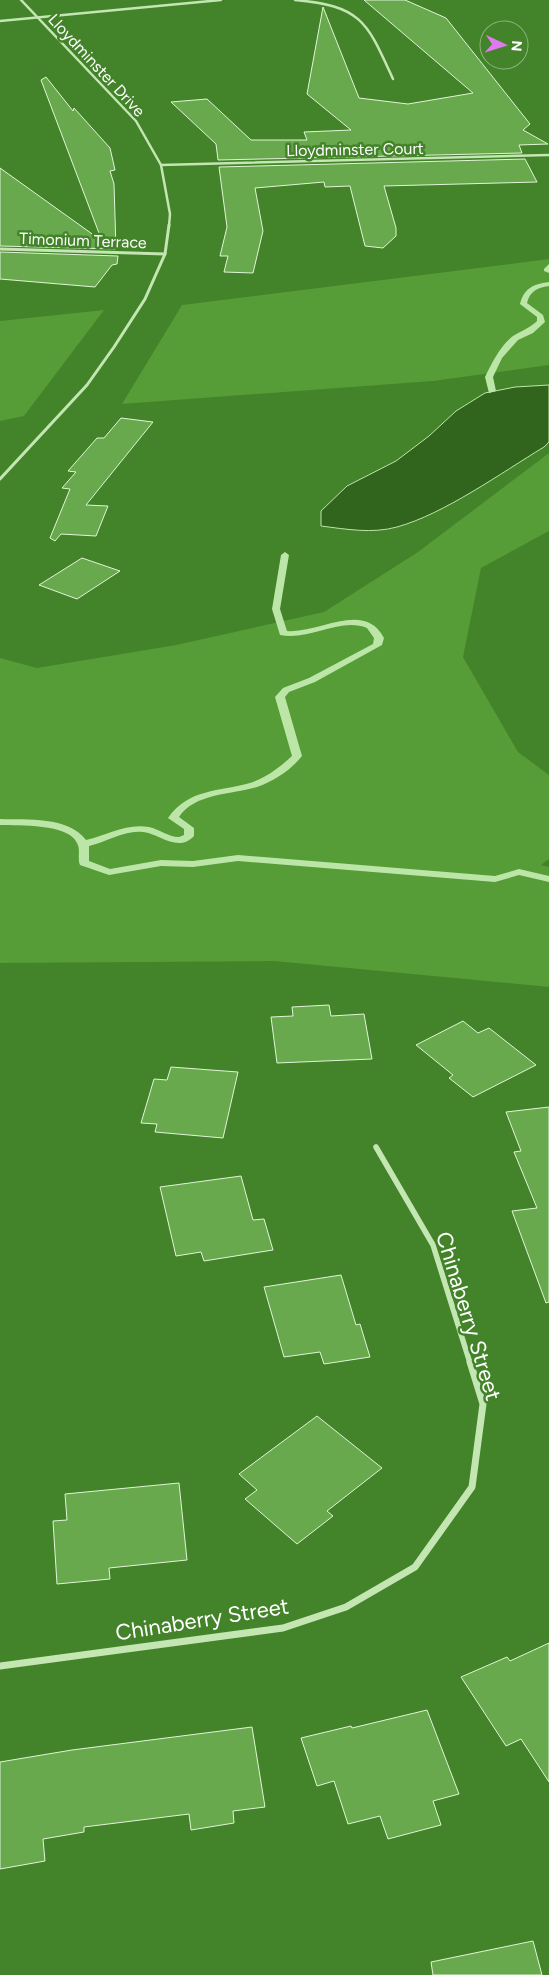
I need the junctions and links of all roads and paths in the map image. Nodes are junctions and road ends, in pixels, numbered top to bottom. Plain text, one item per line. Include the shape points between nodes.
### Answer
1 (21, 0) edge
2 (221, 0) edge
3 (295, 0) edge
4 (36, 17) junction
5 (0, 20) edge
6 (393, 79) dead end
7 (549, 155) edge
8 (162, 165) junction
9 (0, 248) edge
10 (165, 254) junction
11 (0, 478) edge
12 (376, 1147) dead end
13 (0, 1666) edge

1 - 4 street, Lloydminster Drive
2 - 4 street
3 - 6 street via 327,5 354,15 372,36
4 - 5 street
4 - 8 street, Lloydminster Drive via 136,121
7 - 8 street, Lloydminster Court
8 - 10 street, Lloydminster Drive via 170,214
9 - 10 street, Timonium Terrace
10 - 11 street, Lloydminster Drive via 145,298 87,385
12 - 13 street, Chinaberry Street via 433,1245 483,1404 472,1488 415,1567 346,1607 283,1628

